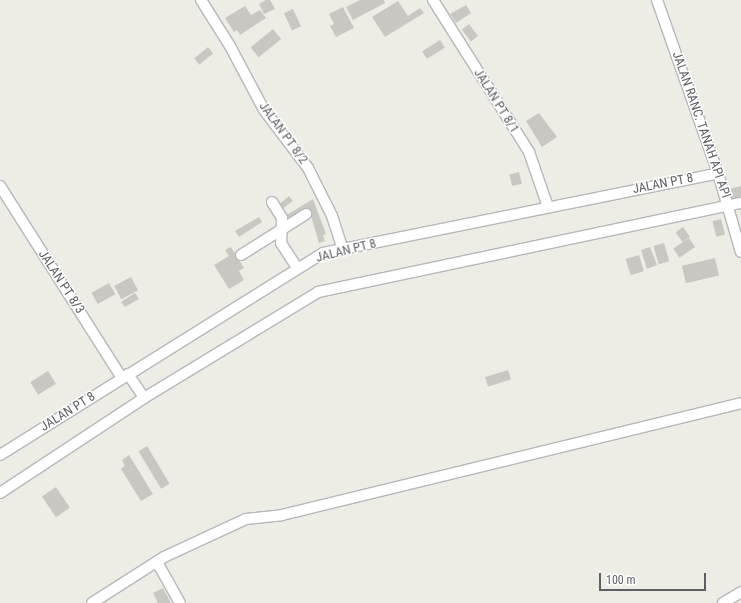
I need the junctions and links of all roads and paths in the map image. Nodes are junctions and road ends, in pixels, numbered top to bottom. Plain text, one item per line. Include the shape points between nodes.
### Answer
1 (200, 0) edge
2 (433, 0) edge
3 (657, 0) edge
4 (718, 173) junction
5 (0, 186) edge
6 (272, 202) dead end
7 (741, 203) edge
8 (729, 206) junction
9 (548, 207) junction
10 (306, 214) dead end
11 (282, 230) junction
12 (343, 250) junction
13 (741, 252) edge
14 (241, 255) dead end
15 (297, 268) junction
16 (128, 377) junction
17 (142, 395) junction
18 (741, 403) edge
19 (0, 455) edge
20 (0, 493) edge
21 (157, 562) junction
22 (741, 592) edge
23 (92, 603) edge
24 (180, 603) edge
25 (723, 603) edge

1 - 12 street, JALAN PT 8/2 via 231,48 264,110 308,168 332,216
2 - 9 street, JALAN PT 8/1 via 529,152
3 - 4 street, JALAN RANC. TANAH API API
4 - 8 street, JALAN RANC. TANAH API API
4 - 9 street, JALAN PT 8
5 - 16 street, JALAN PT 8/3
6 - 11 street via 282,218
7 - 8 street
8 - 13 street, JALAN RANC. TANAH API API
8 - 17 street via 318,292
9 - 12 street, JALAN PT 8
10 - 11 street
11 - 14 street
11 - 15 street via 281,243
12 - 15 street, JALAN PT 8 via 324,253
15 - 16 street, JALAN PT 8
16 - 17 street, JALAN PT 8/3
16 - 19 street, JALAN PT 8
17 - 20 street
18 - 21 street via 289,513 246,519
21 - 23 street
21 - 24 street
22 - 25 street

